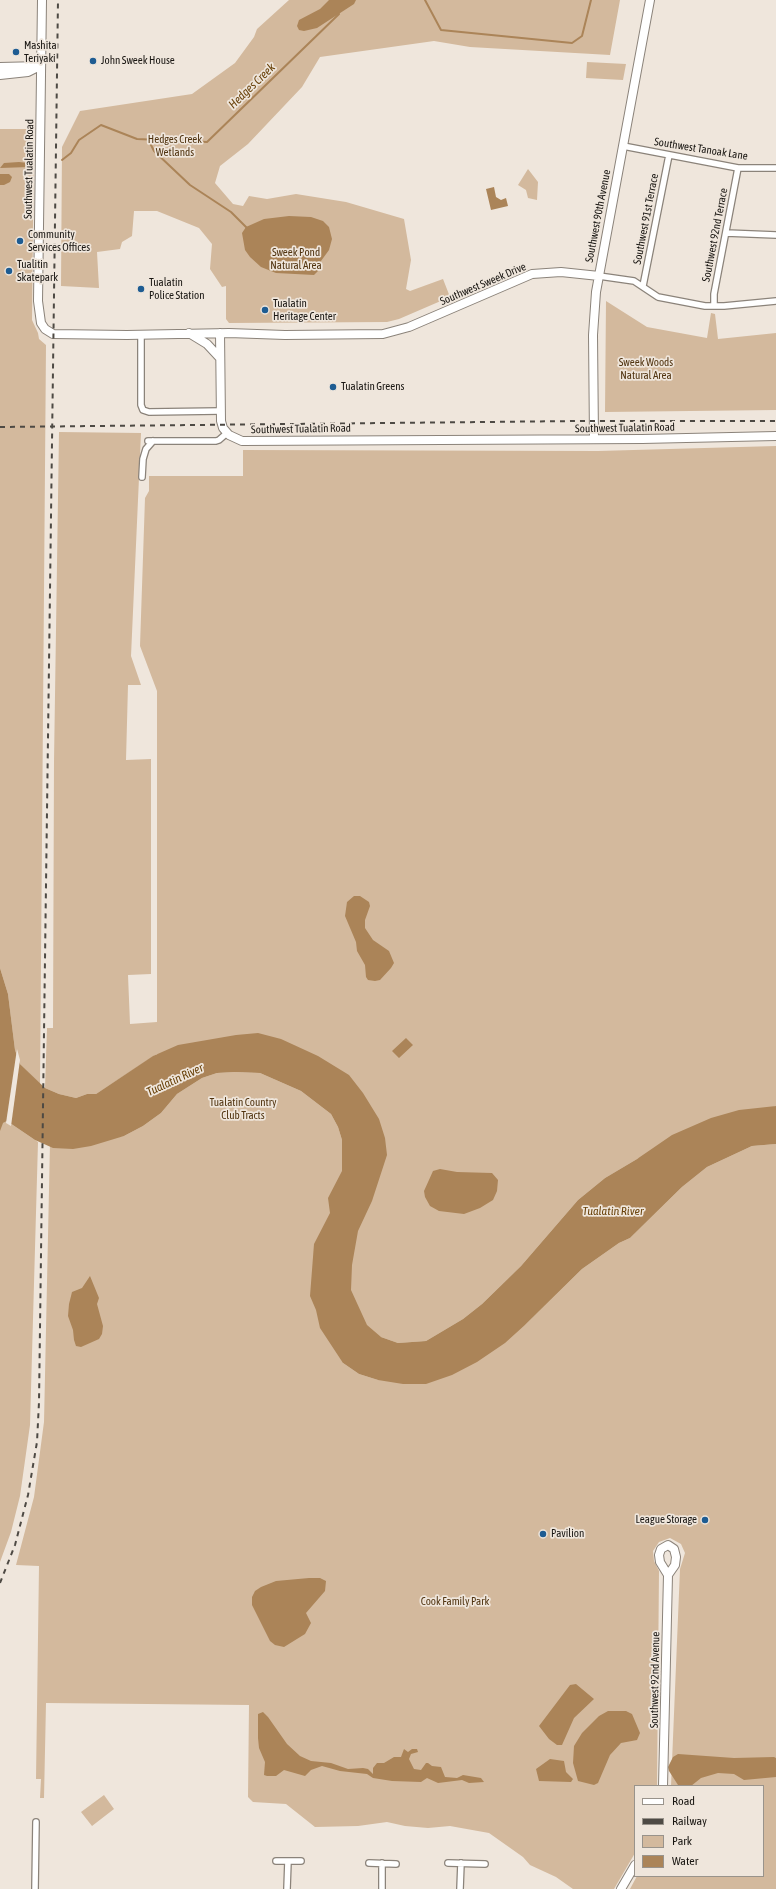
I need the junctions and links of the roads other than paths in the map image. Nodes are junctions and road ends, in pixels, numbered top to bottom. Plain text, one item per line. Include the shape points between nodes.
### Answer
1 (42, 0) edge
2 (650, 0) edge
3 (40, 66) junction
4 (0, 67) edge
5 (0, 75) edge
6 (623, 146) junction
7 (669, 155) junction
8 (738, 168) junction
9 (776, 168) edge
10 (726, 233) junction
11 (776, 235) edge
12 (599, 276) junction
13 (643, 286) junction
14 (776, 301) edge
15 (714, 306) junction
16 (189, 333) junction
17 (220, 333) junction
18 (141, 334) junction
19 (220, 358) junction
20 (220, 412) junction
21 (227, 433) junction
22 (776, 436) edge
23 (594, 439) junction
24 (142, 477) dead end
25 (668, 1575) dead end
26 (663, 1785) edge
27 (36, 1822) dead end
28 (276, 1861) dead end
29 (288, 1861) junction
30 (302, 1861) dead end
31 (369, 1863) dead end
32 (382, 1863) junction
33 (448, 1863) dead end
34 (461, 1863) junction
35 (396, 1864) dead end
36 (485, 1864) dead end
37 (634, 1867) edge
38 (35, 1889) edge
39 (288, 1889) edge
40 (382, 1889) edge
41 (460, 1889) edge
42 (621, 1889) edge

1 - 3 main road, Southwest Tualatin Road
2 - 6 main road, Southwest 90th Avenue
3 - 4 main road
3 - 5 main road via 28,72
3 - 18 main road, Southwest Tualatin Road via 42,92 38,301 41,323 49,332 60,335
6 - 7 street, Southwest Tanoak Lane
6 - 12 main road, Southwest 90th Avenue
7 - 8 street, Southwest Tanoak Lane
7 - 13 street, Southwest 91st Terrace
8 - 9 street, Southwest Tanoak Lane
8 - 10 street, Southwest 92nd Terrace
10 - 11 street
10 - 15 street, Southwest 92nd Terrace
12 - 13 street, Southwest Sweek Drive via 623,278
12 - 17 main road, Southwest Sweek Drive via 561,272 532,274 390,333
12 - 23 main road, Southwest 90th Avenue via 593,335
13 - 15 street, Southwest Sweek Drive via 665,299
14 - 15 street, Southwest Sweek Drive
16 - 17 main road, Southwest Tualatin Road
16 - 18 main road, Southwest Tualatin Road
16 - 19 main road via 207,344
17 - 19 main road
18 - 20 street via 143,410
19 - 20 main road
20 - 21 main road via 222,425
21 - 23 main road, Southwest Tualatin Road via 238,440 251,441
21 - 24 street via 216,441 150,441 143,459
22 - 23 main road, Southwest Tualatin Road
25 - 26 main road, Southwest 92nd Avenue
27 - 38 street
28 - 29 street
29 - 30 street
29 - 39 street
31 - 32 street
32 - 35 street
32 - 40 street
33 - 34 street
34 - 36 street
34 - 41 street
37 - 42 main road

